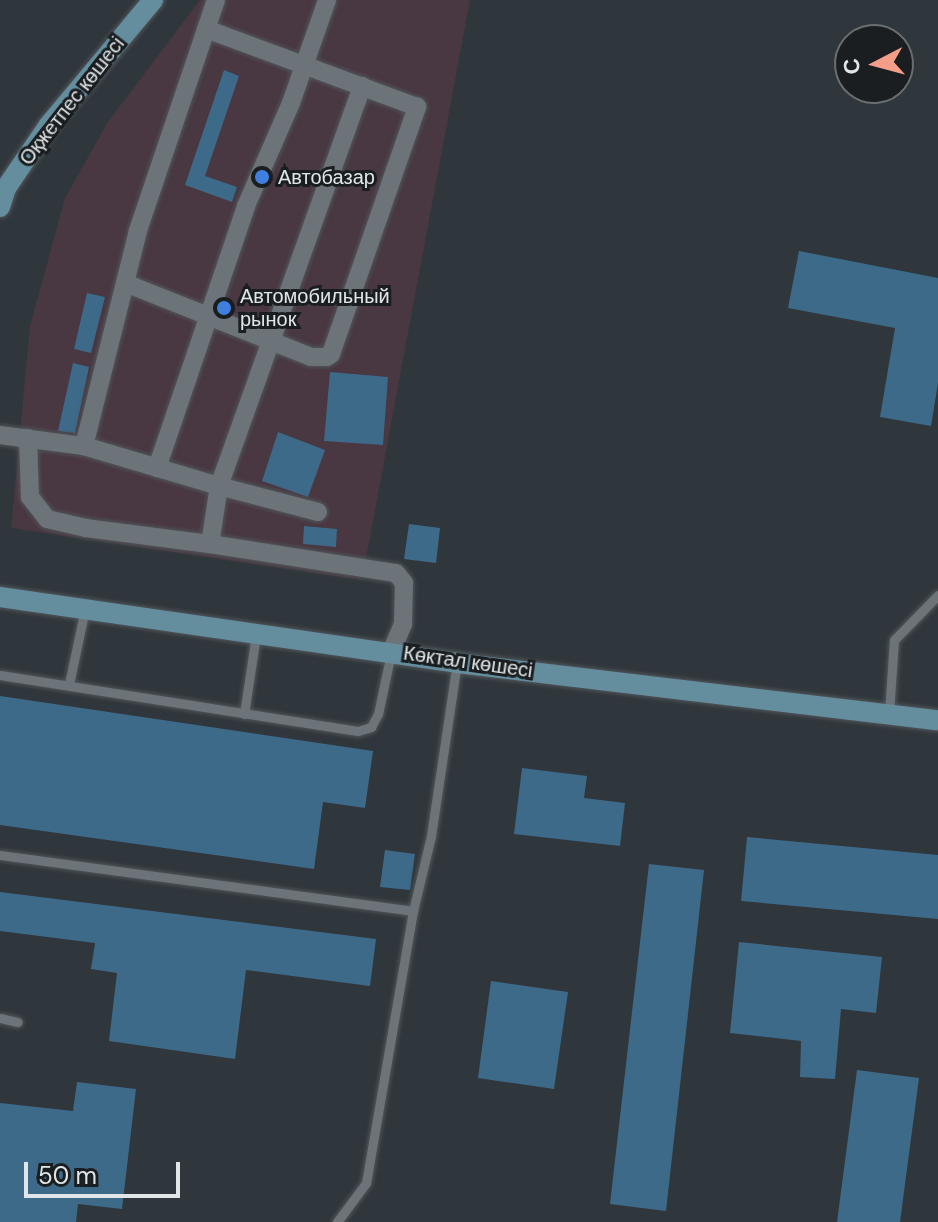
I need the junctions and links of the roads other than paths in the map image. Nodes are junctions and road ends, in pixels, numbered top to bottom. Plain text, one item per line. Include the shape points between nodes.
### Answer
1 (153, 0) edge
2 (216, 0) edge
3 (327, 0) edge
4 (206, 29) junction
5 (305, 63) junction
6 (362, 86) junction
7 (0, 207) edge
8 (125, 283) junction
9 (209, 319) junction
10 (272, 342) junction
11 (0, 435) edge
12 (28, 438) junction
13 (84, 446) junction
14 (157, 468) junction
15 (219, 486) junction
16 (318, 512) dead end
17 (210, 544) junction
18 (938, 595) edge
19 (0, 597) edge
20 (85, 608) junction
21 (257, 632) junction
22 (391, 652) junction
23 (457, 663) junction
24 (0, 675) edge
25 (69, 684) junction
26 (889, 713) junction
27 (244, 714) junction
28 (938, 720) edge
29 (0, 855) edge
30 (413, 911) junction
31 (0, 1018) edge
32 (18, 1022) dead end
33 (337, 1222) edge

1 - 7 street, Оқжетпес көшесі via 49,125 6,188
2 - 4 street
3 - 5 street
4 - 5 street
4 - 8 street
5 - 6 street
5 - 9 street via 246,206
6 - 10 street
6 - 10 street via 417,107 331,354 311,357
8 - 9 street
8 - 13 street
9 - 10 street
9 - 14 street
10 - 15 street
11 - 12 street
12 - 13 street
12 - 17 street via 30,497 47,519
13 - 14 street
14 - 15 street
15 - 16 street
15 - 17 street
17 - 22 street via 396,573 404,583 403,624
18 - 26 lane via 894,640
19 - 20 street, Көктал көшесі
20 - 21 street, Көктал көшесі
20 - 25 lane
21 - 22 street, Көктал көшесі
21 - 27 lane
22 - 23 street, Көктал көшесі
22 - 27 lane via 371,727 358,731
23 - 26 street, Көктал көшесі
23 - 30 lane via 431,836
24 - 25 lane
25 - 27 lane
26 - 28 street, Көктал көшесі
29 - 30 lane
30 - 33 lane via 366,1183
31 - 32 lane

